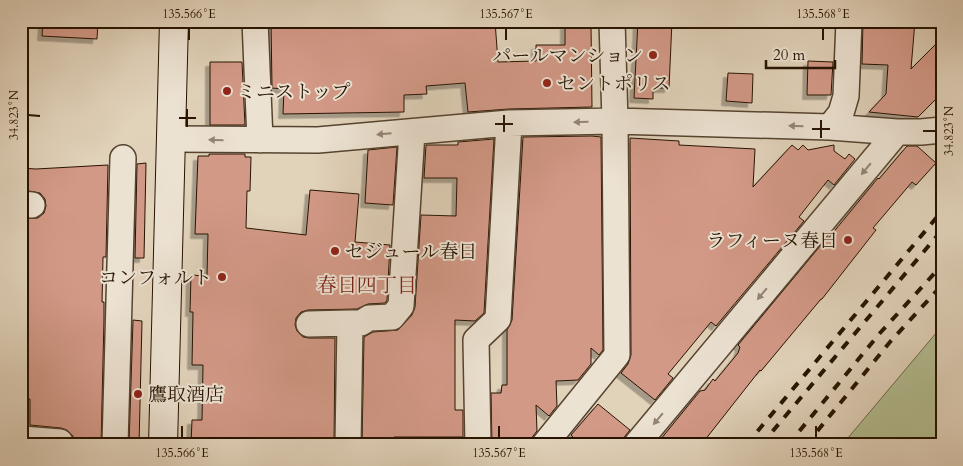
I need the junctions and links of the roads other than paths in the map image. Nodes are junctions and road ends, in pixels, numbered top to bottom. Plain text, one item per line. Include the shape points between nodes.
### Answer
1 (174, 21) edge
2 (254, 21) edge
3 (612, 21) edge
4 (849, 21) edge
5 (615, 121) junction
6 (509, 123) junction
7 (830, 127) junction
8 (942, 130) edge
9 (412, 132) junction
10 (897, 132) junction
11 (171, 139) junction
12 (260, 140) junction
13 (123, 158) dead end
14 (350, 323) junction
15 (309, 324) dead end
16 (22, 439) edge
17 (60, 445) edge
18 (115, 445) edge
19 (164, 445) edge
20 (348, 445) edge
21 (478, 445) edge
22 (544, 445) edge
23 (636, 445) edge

1 - 11 street
2 - 12 street
3 - 5 street
4 - 7 street via 846,96 841,113
5 -> 6 street
7 -> 5 street
5 - 22 street via 617,355
6 - 9 street
6 - 21 street via 498,319 476,340
7 - 10 street
8 - 10 street
9 -> 12 street via 318,140
9 - 14 street via 401,306 392,317
10 -> 23 street
12 -> 11 street
11 - 19 street
13 - 18 street
14 - 15 street
14 - 20 street
16 - 17 street via 60,442

